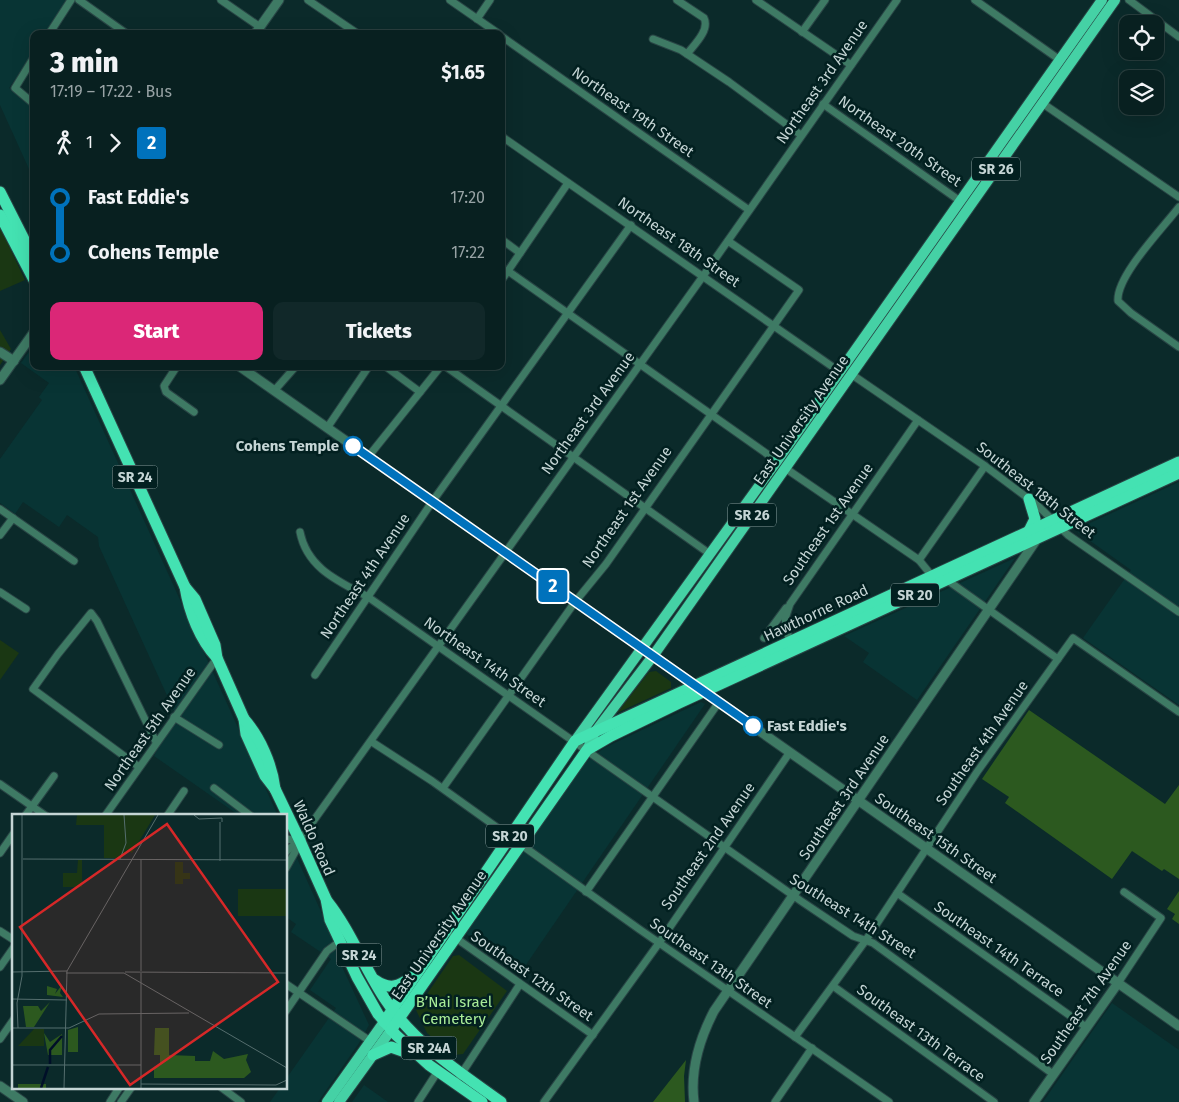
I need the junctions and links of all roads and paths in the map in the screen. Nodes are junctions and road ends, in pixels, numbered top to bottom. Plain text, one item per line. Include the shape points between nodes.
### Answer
1 (71, 0) edge
2 (78, 0) edge
3 (221, 0) edge
4 (279, 0) edge
5 (308, 0) edge
6 (450, 0) edge
7 (490, 0) edge
8 (677, 0) edge
9 (756, 0) edge
10 (825, 0) edge
11 (897, 0) edge
12 (975, 0) edge
13 (1102, 0) edge
14 (1115, 0) edge
15 (1129, 0) edge
16 (477, 19) junction
17 (52, 30) edge
18 (121, 30) edge
19 (256, 30) edge
20 (258, 30) edge
21 (352, 30) edge
22 (493, 30) edge
23 (802, 32) junction
24 (1179, 37) edge
25 (505, 39) edge
26 (653, 39) dead end
27 (687, 54) junction
28 (1064, 63) junction
29 (30, 64) edge
30 (851, 65) junction
31 (1035, 94) junction
32 (30, 101) edge
33 (1042, 103) junction
34 (823, 104) junction
35 (800, 135) junction
36 (505, 139) edge
37 (568, 183) junction
38 (0, 192) edge
39 (1179, 197) edge
40 (960, 201) junction
41 (970, 206) junction
42 (1179, 207) edge
43 (749, 210) junction
44 (0, 215) edge
45 (631, 225) junction
46 (728, 241) junction
47 (505, 242) edge
48 (30, 251) edge
49 (520, 253) junction
50 (508, 271) junction
51 (30, 272) edge
52 (505, 275) edge
53 (703, 276) junction
54 (910, 281) junction
55 (568, 314) junction
56 (774, 325) junction
57 (30, 338) edge
58 (1179, 347) edge
59 (0, 352) edge
60 (14, 361) junction
61 (639, 364) junction
62 (86, 370) edge
63 (175, 370) edge
64 (245, 370) edge
65 (292, 370) edge
66 (366, 370) edge
67 (390, 370) edge
68 (438, 370) edge
69 (451, 370) edge
70 (840, 372) junction
71 (852, 374) junction
72 (0, 380) edge
73 (274, 391) junction
74 (420, 392) junction
75 (501, 406) junction
76 (194, 412) dead end
77 (711, 415) junction
78 (918, 420) junction
79 (327, 428) junction
80 (368, 457) junction
81 (572, 457) junction
82 (1179, 462) edge
83 (781, 465) junction
84 (985, 466) junction
85 (1179, 473) edge
86 (1029, 499) junction
87 (432, 502) junction
88 (644, 507) junction
89 (0, 509) edge
90 (852, 514) junction
91 (13, 518) junction
92 (1056, 524) junction
93 (300, 532) dead end
94 (0, 535) edge
95 (1034, 535) junction
96 (506, 553) junction
97 (710, 554) junction
98 (720, 560) junction
99 (919, 560) junction
100 (74, 561) dead end
101 (932, 576) junction
102 (946, 580) junction
103 (0, 592) edge
104 (368, 597) junction
105 (575, 602) junction
106 (790, 604) junction
107 (26, 609) dead end
108 (989, 610) junction
109 (1179, 612) edge
110 (764, 638) dead end
111 (439, 646) junction
112 (790, 647) junction
113 (643, 649) junction
114 (652, 656) junction
115 (217, 658) junction
116 (1058, 659) junction
117 (315, 675) dead end
118 (700, 689) junction
119 (508, 695) junction
120 (719, 702) junction
121 (1179, 712) edge
122 (174, 718) junction
123 (595, 732) junction
124 (156, 742) junction
125 (372, 742) junction
126 (575, 742) junction
127 (219, 745) dead end
128 (586, 750) junction
129 (790, 752) junction
130 (138, 767) junction
131 (54, 776) dead end
132 (0, 784) edge
133 (214, 788) dead end
134 (443, 788) junction
135 (184, 791) dead end
136 (653, 797) junction
137 (859, 800) junction
138 (32, 806) junction
139 (26, 814) edge
140 (43, 814) edge
141 (106, 814) edge
142 (168, 814) edge
143 (249, 814) edge
144 (288, 814) edge
145 (288, 815) edge
146 (12, 836) edge
147 (509, 836) junction
148 (288, 840) edge
149 (300, 840) junction
150 (520, 844) junction
151 (723, 847) junction
152 (926, 848) junction
153 (288, 850) edge
154 (0, 853) edge
155 (288, 864) edge
156 (586, 892) junction
157 (1124, 892) dead end
158 (897, 894) junction
159 (793, 896) junction
160 (326, 899) junction
161 (446, 930) junction
162 (0, 931) edge
163 (456, 938) junction
164 (12, 939) edge
165 (866, 940) junction
166 (339, 942) junction
167 (658, 943) junction
168 (12, 950) edge
169 (0, 967) edge
170 (418, 971) junction
171 (373, 979) junction
172 (1118, 983) junction
173 (520, 984) junction
174 (288, 985) edge
175 (833, 986) junction
176 (728, 990) junction
177 (299, 993) junction
178 (288, 1008) edge
179 (396, 1014) junction
180 (12, 1023) edge
181 (387, 1026) junction
182 (1179, 1026) edge
183 (1086, 1027) junction
184 (593, 1036) junction
185 (795, 1037) junction
186 (0, 1039) edge
187 (370, 1041) junction
188 (812, 1048) junction
189 (373, 1055) junction
190 (421, 1059) junction
191 (438, 1071) junction
192 (1053, 1074) junction
193 (458, 1079) junction
194 (0, 1086) edge
195 (118, 1090) edge
196 (129, 1091) edge
197 (231, 1091) edge
198 (20, 1101) edge
199 (110, 1102) edge
200 (121, 1102) edge
201 (241, 1102) edge
202 (326, 1102) edge
203 (339, 1102) edge
204 (418, 1102) edge
205 (482, 1102) edge
206 (502, 1102) edge
207 (544, 1102) edge
208 (694, 1102) edge
209 (775, 1102) edge
210 (889, 1102) edge
211 (994, 1102) edge
212 (1034, 1102) edge

1 - 17 street
2 - 18 street
3 - 19 street
4 - 20 street
5 - 21 street
6 - 16 street, Northeast 19th Street
7 - 16 street
8 - 27 street via 706,22 705,29
9 - 23 street
10 - 23 street
11 - 30 street, Northeast 3rd Avenue
12 - 28 street
13 - 28 main road, East University Avenue / SR 26
14 - 28 main road, East University Avenue / SR 26
15 - 24 street
16 - 22 street, Northeast 19th Street
23 - 30 street
25 - 43 street, Northeast 19th Street
26 - 27 street
27 - 35 street
28 - 31 main road, East University Avenue / SR 26
28 - 33 main road, East University Avenue / SR 26
29 - 32 street via 15,88
30 - 34 street, Northeast 3rd Avenue
31 - 33 main road
31 - 40 main road, East University Avenue / SR 26
33 - 39 street
33 - 41 main road, East University Avenue / SR 26
34 - 35 street, Northeast 3rd Avenue
34 - 40 street, Northeast 20th Street
35 - 43 street, Northeast 3rd Avenue
36 - 37 street, Northeast 18th Street
37 - 45 street, Northeast 18th Street
37 - 49 street
38 - 48 highway
40 - 41 main road
40 - 54 main road, East University Avenue / SR 26
41 - 54 main road, East University Avenue / SR 26
42 - 58 street via 1117,292 1118,300 1131,313
43 - 46 street, Northeast 3rd Avenue
44 - 51 highway
45 - 53 street, Northeast 18th Street
45 - 55 street, Northeast 4th Avenue
46 - 53 street, Northeast 3rd Avenue
46 - 56 street, Northeast 1st Avenue via 799,290
47 - 49 street
49 - 50 street
50 - 52 street
50 - 55 street
53 - 56 street, Northeast 18th Street
53 - 61 street, Northeast 3rd Avenue
54 - 70 main road, East University Avenue / SR 26
54 - 71 main road, East University Avenue / SR 26
55 - 61 street
55 - 75 street, Northeast 4th Avenue
56 - 70 street, Northeast 18th Street
56 - 77 street, Northeast 1st Avenue
57 - 60 street
59 - 60 street
60 - 72 street
61 - 77 street
61 - 81 street, Northeast 3rd Avenue
62 - 115 highway, Waldo Road / SR 24 via 185,587 188,604 208,648
63 - 76 street via 164,386 166,392
64 - 73 street
65 - 73 street
66 - 79 street
67 - 74 street
68 - 74 street
69 - 75 street
70 - 71 main road
70 - 83 main road, East University Avenue / SR 26
71 - 78 street, Southeast 18th Street
71 - 83 main road, East University Avenue / SR 26
73 - 79 street
74 - 80 street
75 - 81 street
75 - 87 street, Northeast 4th Avenue
77 - 83 street
77 - 88 street, Northeast 1st Avenue
78 - 84 street, Southeast 18th Street
78 - 90 street, Southeast 1st Avenue
79 - 80 street
80 - 87 street
81 - 88 street
81 - 96 street, Northeast 3rd Avenue
82 - 92 highway, Hawthorne Road / SR 20
83 - 90 street
83 - 97 main road, East University Avenue / SR 26
83 - 98 main road, East University Avenue / SR 26
84 - 86 street, Southeast 18th Street
84 - 99 street
85 - 92 highway, Hawthorne Road / SR 20
86 - 92 street, Southeast 18th Street
86 - 95 highway via 1035,515
87 - 96 street
87 - 104 street, Northeast 4th Avenue
88 - 97 street
88 - 105 street, Northeast 1st Avenue via 606,564
89 - 91 street
90 - 99 street
90 - 106 street, Southeast 1st Avenue
91 - 94 street
91 - 100 street
92 - 95 highway, Hawthorne Road / SR 20
92 - 109 street, Southeast 18th Street
93 - 104 street via 310,558 327,574
95 - 101 highway, Hawthorne Road / SR 20
95 - 102 highway, Hawthorne Road / SR 20
95 - 108 street, Southeast 3rd Avenue
96 - 105 street
96 - 111 street, Northeast 3rd Avenue
97 - 98 main road
97 - 113 main road, East University Avenue / SR 26
98 - 114 main road, East University Avenue / SR 26
99 - 101 street
101 - 112 highway, Hawthorne Road / SR 20
102 - 108 street
102 - 112 highway, Hawthorne Road / SR 20
103 - 107 street
104 - 111 street, Northeast 14th Street
104 - 117 street, Northeast 4th Avenue
105 - 113 street
105 - 119 street, Northeast 1st Avenue
106 - 110 street
106 - 112 street, Southeast 1st Avenue via 785,619
108 - 116 street
108 - 137 street, Southeast 3rd Avenue
111 - 119 street, Northeast 14th Street
111 - 125 street, Northeast 3rd Avenue
112 - 118 highway, Hawthorne Road / SR 20
113 - 114 main road
113 - 126 main road, East University Avenue / SR 26
114 - 118 street, Southeast 15th Street
114 - 123 main road, East University Avenue / SR 26
115 - 122 street, Northeast 5th Avenue
115 - 144 highway, Waldo Road / SR 24 via 273,773 275,788
116 - 121 street, Southeast 4th Avenue via 1073,638
116 - 152 street, Southeast 4th Avenue
118 - 120 street, Southeast 15th Street
118 - 123 highway, Hawthorne Road / SR 20
118 - 128 highway, Hawthorne Road / SR 20
119 - 126 street, Northeast 14th Street
119 - 134 street, Northeast 1st Avenue
120 - 129 street, Southeast 15th Street
120 - 136 street
122 - 124 street, Northeast 5th Avenue
122 - 127 street
123 - 126 highway, Hawthorne Road / SR 20
123 - 128 main road, East University Avenue / SR 26
124 - 130 street, Northeast 5th Avenue
124 - 130 street via 91,614 33,689
125 - 134 street, Southeast 13th Street
125 - 149 street, Northeast 3rd Avenue
126 - 128 street, Northeast 14th Street
126 - 147 highway, East University Avenue / SR 20
128 - 136 street, Southeast 14th Street
128 - 150 highway, East University Avenue / SR 20
129 - 137 street, Southeast 15th Street
129 - 151 street, Southeast 2nd Avenue
130 - 141 street, Northeast 5th Avenue
131 - 138 street
132 - 138 street
133 - 143 street
134 - 147 street, Southeast 13th Street
135 - 142 street
136 - 151 street, Southeast 14th Street
136 - 156 street
137 - 152 street, Southeast 15th Street
137 - 159 street, Southeast 3rd Avenue
138 - 139 street
138 - 140 street
145 - 149 highway, Waldo Road / SR 24
146 - 154 street
147 - 150 street, Southeast 13th Street
147 - 161 highway, East University Avenue / SR 20
148 - 149 street
149 - 153 street, Northeast 3rd Avenue
149 - 155 street, Northeast 3rd Avenue
149 - 160 highway, Waldo Road / SR 24
150 - 156 street, Southeast 13th Street
150 - 163 highway, East University Avenue / SR 20
151 - 159 street, Southeast 14th Street
151 - 167 street, Southeast 2nd Avenue
152 - 158 street, Southeast 4th Avenue
152 - 172 street, Southeast 15th Street
156 - 167 street, Southeast 13th Street
157 - 172 street, Southeast 7th Avenue via 1162,918
158 - 165 street, Southeast 4th Avenue
158 - 183 street, Southeast 14th Terrace
159 - 165 street, Southeast 14th Street via 853,936
159 - 176 street, Southeast 3rd Avenue
160 - 166 highway, Waldo Road / SR 24
160 - 171 highway, Waldo Road / SR 24
161 - 163 street, Southeast 12th Street
161 - 170 highway, East University Avenue / SR 20
162 - 164 street
163 - 173 street, Southeast 12th Street
163 - 179 highway, East University Avenue / SR 20
165 - 175 street, Southeast 4th Avenue
165 - 192 street, Southeast 14th Street via 918,974
166 - 177 street via 327,951
166 - 181 highway, Waldo Road / SR 24
167 - 176 street, Southeast 13th Street
167 - 184 street, Southeast 2nd Avenue
168 - 169 street
170 - 171 highway via 393,987
170 - 179 highway, East University Avenue / SR 20
171 - 179 highway, Waldo Road / SR 24
172 - 182 street, Southeast 15th Street
172 - 183 street, Southeast 7th Avenue
173 - 184 street, Southeast 12th Street
173 - 193 street
174 - 177 street
175 - 185 street, Southeast 4th Avenue
175 - 211 street, Southeast 13th Terrace
176 - 185 street, Southeast 13th Street
176 - 208 street, Southeast 3rd Avenue via 700,1040
177 - 178 street
177 - 187 street
179 - 181 highway, East University Avenue / SR 20
179 - 193 highway, SR 24A
180 - 186 street
181 - 187 main road, East University Avenue / SR 20
181 - 189 main road, East University Avenue / SR 20
181 - 190 highway, SR 24A
183 - 192 street, Southeast 7th Avenue
184 - 207 street, Southeast 2nd Avenue
185 - 188 street, Southeast 13th Street
187 - 202 main road, East University Avenue / SR 20
188 - 209 street
188 - 210 street, Southeast 13th Street
189 - 190 highway via 395,1047
189 - 203 main road, East University Avenue / SR 20
190 - 191 highway, SR 24A
191 - 193 highway, SR 24A
191 - 204 street
192 - 212 street, Southeast 7th Avenue
193 - 205 highway, SR 24A
193 - 206 highway, SR 24A
194 - 198 street
195 - 199 street
196 - 200 street
197 - 201 street

